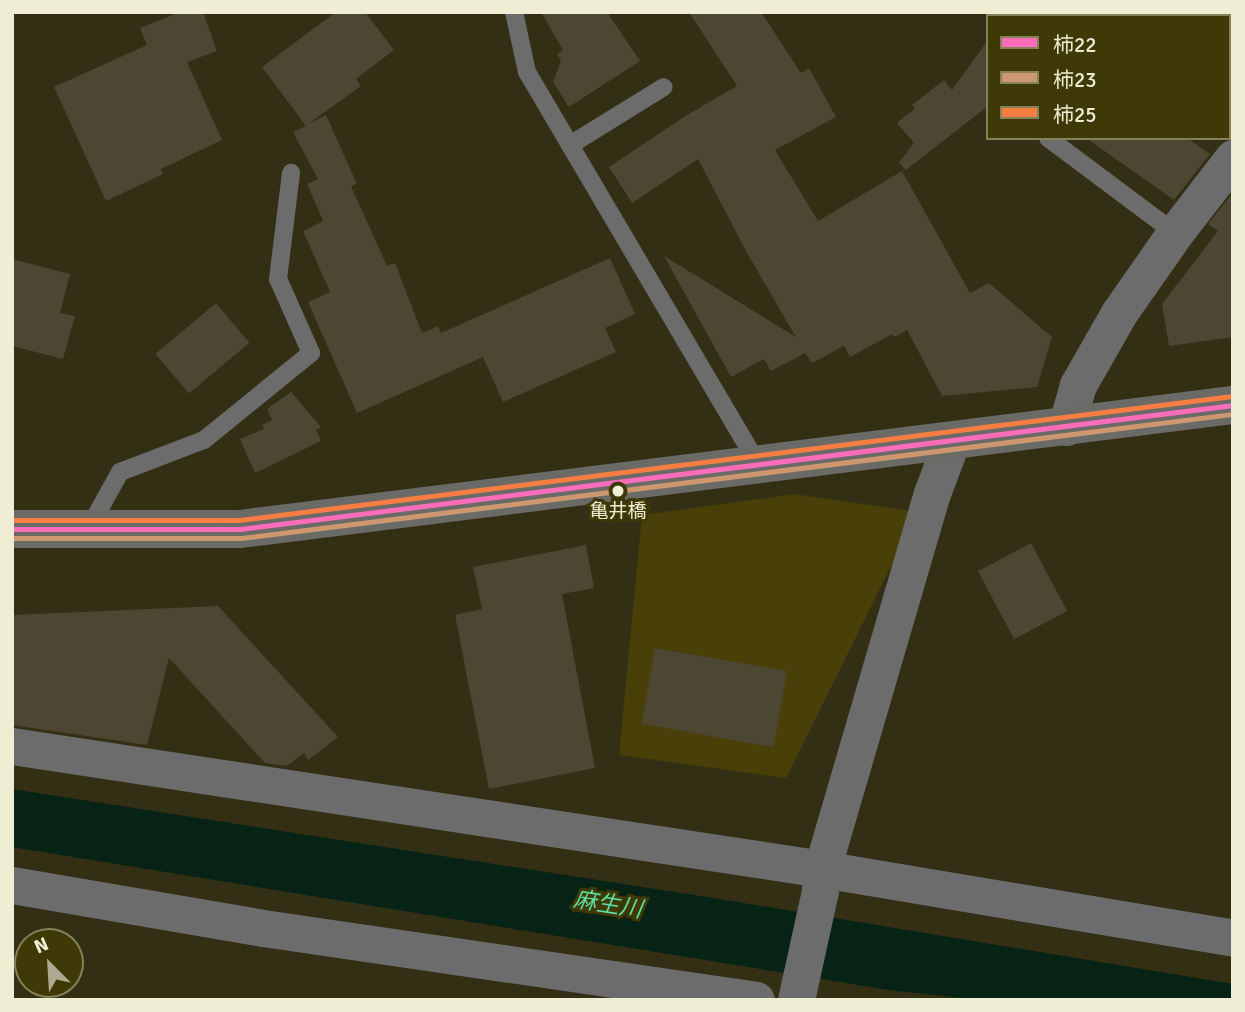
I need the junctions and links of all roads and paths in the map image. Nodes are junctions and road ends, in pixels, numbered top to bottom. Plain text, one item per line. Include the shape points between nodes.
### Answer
1 (514, 12) edge
2 (664, 86) dead end
3 (1051, 140) edge
4 (570, 145) junction
5 (1233, 158) edge
6 (291, 173) dead end
7 (1175, 233) junction
8 (1233, 405) edge
9 (1066, 426) junction
10 (952, 440) junction
11 (758, 464) junction
12 (12, 529) edge
13 (89, 529) junction
14 (12, 746) edge
15 (821, 880) junction
16 (12, 885) edge
17 (1233, 938) edge
18 (797, 995) edge
19 (756, 1000) edge

1 - 4 lane via 527,72
2 - 4 lane
3 - 7 lane
4 - 11 lane
5 - 7 street
6 - 13 lane via 278,279 310,353 204,440 120,472
7 - 9 street via 1119,313 1078,385
8 - 9 main road
9 - 10 main road
10 - 11 main road
10 - 15 street via 931,496
11 - 13 main road via 240,529
12 - 13 main road
14 - 15 street
15 - 17 street
15 - 18 street
16 - 19 street via 264,928

